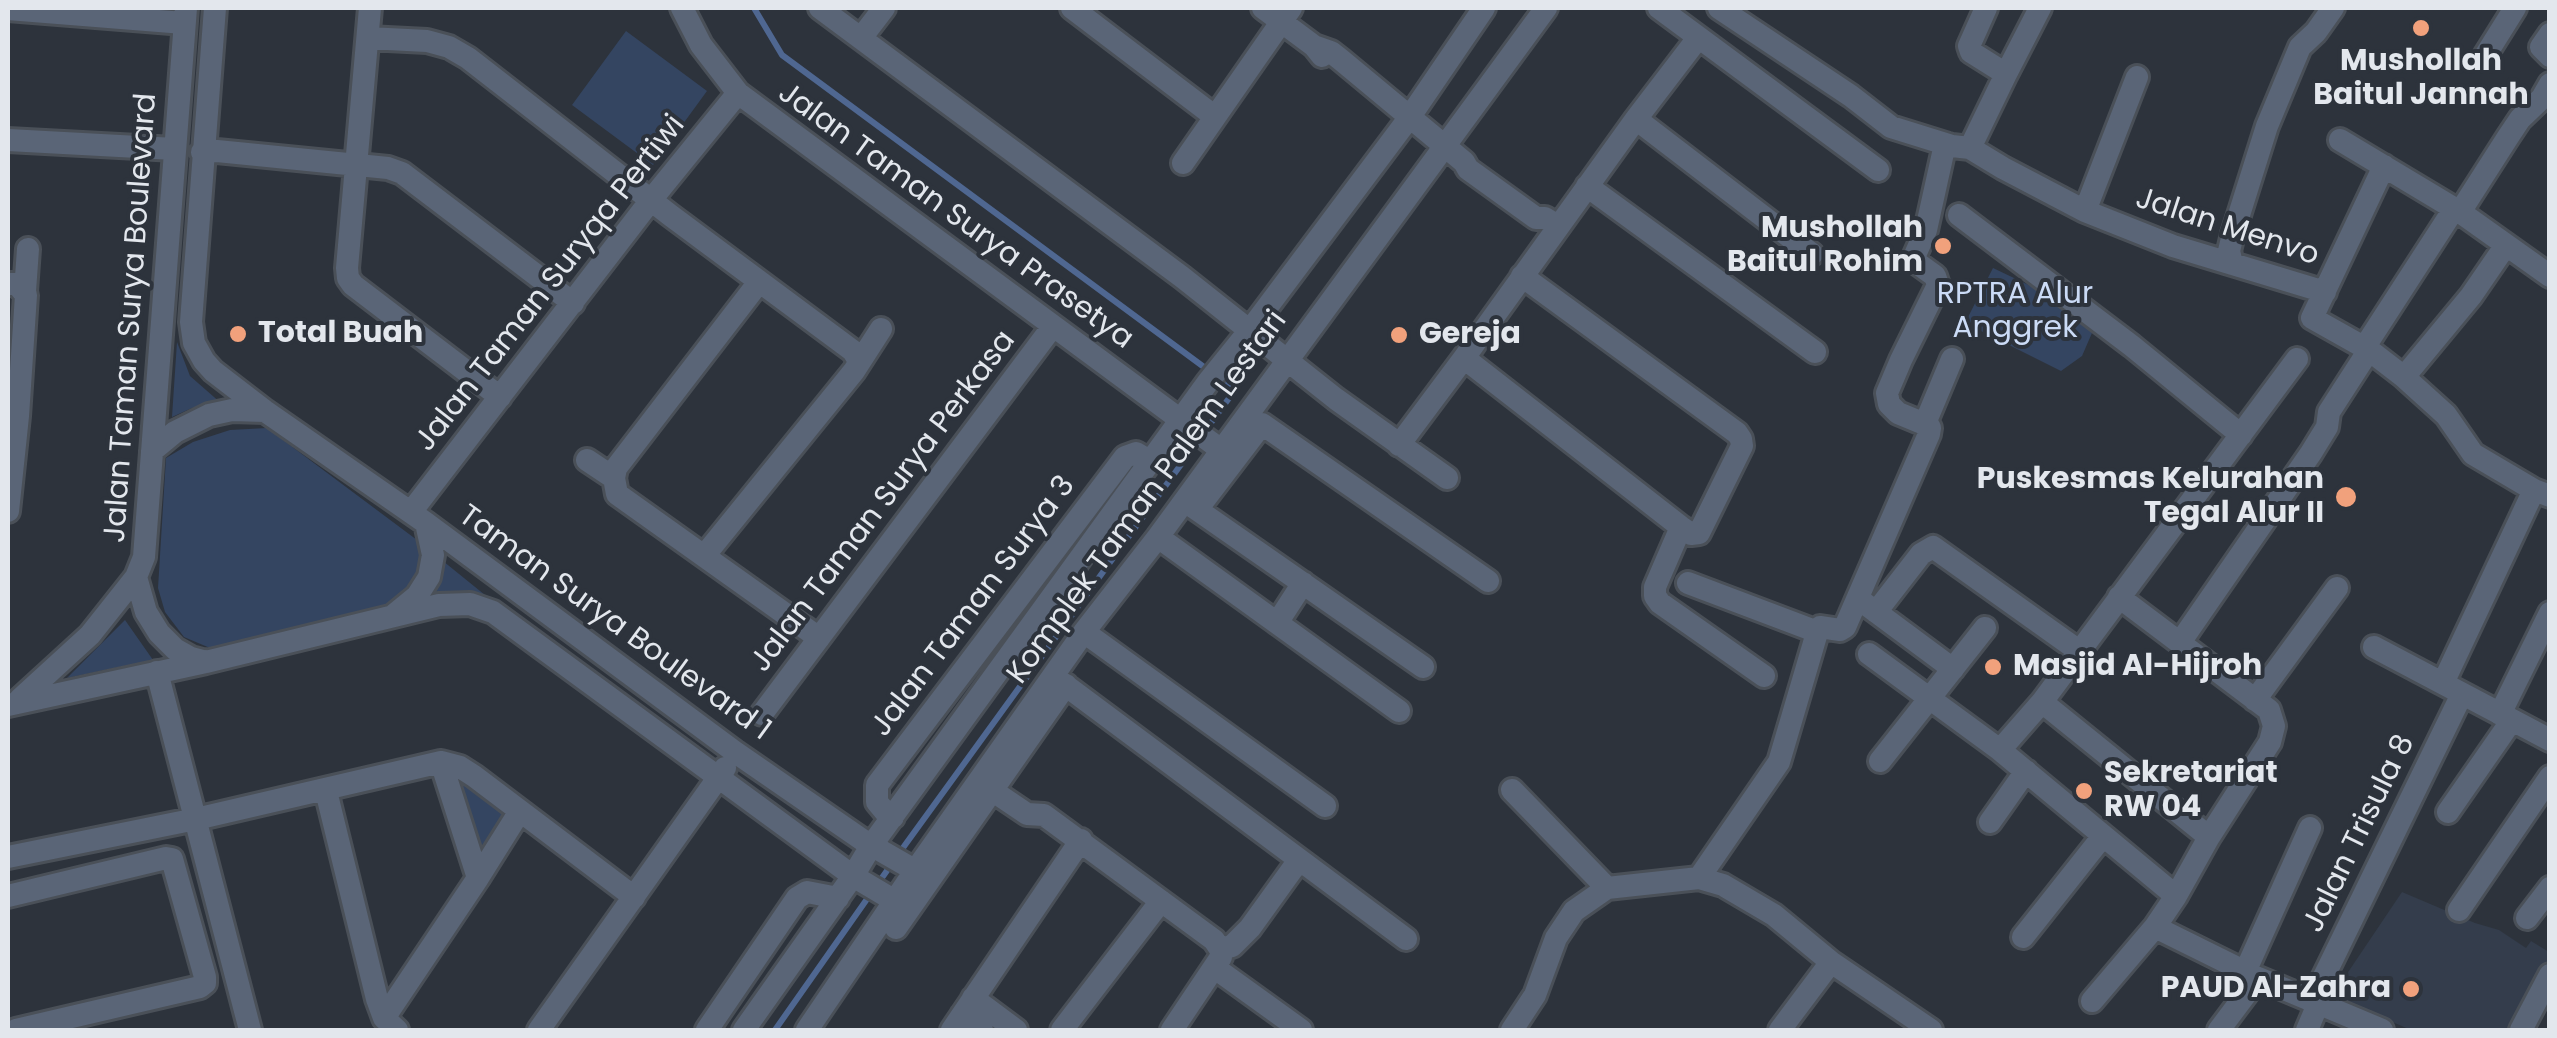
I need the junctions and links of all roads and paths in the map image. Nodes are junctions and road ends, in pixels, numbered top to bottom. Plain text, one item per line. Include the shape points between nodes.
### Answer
1 (214, 8) edge
2 (370, 8) edge
3 (682, 8) edge
4 (820, 8) edge
5 (884, 8) edge
6 (1072, 8) edge
7 (1484, 8) edge
8 (1546, 8) edge
9 (1659, 8) edge
10 (1719, 8) edge
11 (1986, 8) edge
12 (2040, 8) edge
13 (2333, 8) edge
14 (2515, 8) edge
15 (8, 9) edge
16 (50, 10) edge
17 (1278, 12) edge
18 (185, 16) edge
19 (2550, 34) edge
20 (368, 38) junction
21 (861, 38) junction
22 (1698, 38) junction
23 (2485, 56) dead end
24 (2550, 56) edge
25 (2006, 74) junction
26 (2137, 77) dead end
27 (2550, 84) edge
28 (738, 93) junction
29 (1214, 116) junction
30 (1409, 118) junction
31 (1636, 119) junction
32 (8, 140) edge
33 (2340, 140) dead end
34 (1945, 144) junction
35 (1970, 148) junction
36 (174, 150) junction
37 (202, 152) junction
38 (1454, 155) junction
39 (1183, 163) dead end
40 (356, 166) junction
41 (2384, 166) junction
42 (1878, 170) dead end
43 (1587, 186) junction
44 (661, 208) junction
45 (2457, 211) junction
46 (2085, 212) junction
47 (1959, 215) dead end
48 (1551, 222) junction
49 (2506, 245) junction
50 (28, 249) dead end
51 (1812, 254) dead end
52 (2545, 263) edge
53 (2232, 264) junction
54 (1522, 276) junction
55 (759, 282) junction
56 (16, 287) edge
57 (2325, 292) junction
58 (573, 303) junction
59 (1053, 326) junction
60 (882, 329) dead end
61 (1250, 330) junction
62 (2367, 349) junction
63 (1815, 352) dead end
64 (1464, 358) junction
65 (2297, 359) dead end
66 (859, 360) junction
67 (1286, 360) junction
68 (1952, 360) dead end
69 (2404, 377) junction
70 (500, 397) junction
71 (265, 411) junction
72 (13, 416) edge
73 (1927, 425) junction
74 (1201, 434) junction
75 (2241, 436) junction
76 (1399, 445) junction
77 (152, 451) junction
78 (587, 460) dead end
79 (614, 478) junction
80 (1447, 478) dead end
81 (2542, 492) edge
82 (1190, 504) junction
83 (8, 511) edge
84 (419, 517) junction
85 (1681, 527) junction
86 (1158, 536) junction
87 (704, 556) junction
88 (136, 576) junction
89 (1488, 581) dead end
90 (1303, 582) junction
91 (1688, 583) dead end
92 (2337, 588) dead end
93 (2120, 597) junction
94 (1867, 605) junction
95 (2550, 613) edge
96 (393, 616) junction
97 (1277, 623) junction
98 (1985, 628) dead end
99 (1814, 630) junction
100 (1084, 632) junction
101 (819, 638) junction
102 (2181, 641) junction
103 (2374, 647) dead end
104 (2079, 651) junction
105 (1869, 654) dead end
106 (206, 662) junction
107 (1423, 667) dead end
108 (1953, 670) junction
109 (158, 672) junction
110 (1764, 676) dead end
111 (1060, 681) junction
112 (2453, 688) junction
113 (1930, 700) junction
114 (2255, 700) junction
115 (2042, 702) junction
116 (11, 704) edge
117 (1399, 711) dead end
118 (762, 714) dead end
119 (2506, 717) junction
120 (2550, 740) edge
121 (2000, 750) junction
122 (735, 752) junction
123 (1880, 760) dead end
124 (441, 762) junction
125 (2026, 771) junction
126 (718, 778) junction
127 (2550, 778) edge
128 (993, 790) junction
129 (1512, 790) dead end
130 (326, 791) junction
131 (1325, 806) dead end
132 (520, 811) junction
133 (2448, 812) dead end
134 (196, 820) junction
135 (1990, 822) dead end
136 (2310, 828) dead end
137 (2103, 836) junction
138 (2209, 837) junction
139 (1080, 840) junction
140 (877, 849) junction
141 (8, 857) edge
142 (1300, 860) junction
143 (917, 872) junction
144 (478, 878) junction
145 (1698, 878) junction
146 (858, 880) junction
147 (1607, 888) junction
148 (2550, 888) edge
149 (8, 896) edge
150 (2176, 896) junction
151 (634, 897) junction
152 (838, 898) junction
153 (892, 899) junction
154 (1161, 901) junction
155 (2460, 910) dead end
156 (2527, 918) dead end
157 (2155, 927) junction
158 (2022, 937) dead end
159 (1406, 939) dead end
160 (1218, 958) junction
161 (1830, 962) junction
162 (2251, 974) junction
163 (2550, 975) edge
164 (2092, 1001) dead end
165 (2315, 1003) junction
166 (962, 1015) edge
167 (2340, 1023) edge
168 (390, 1024) edge
169 (2376, 1029) edge
170 (16, 1030) edge
171 (250, 1030) edge
172 (539, 1030) edge
173 (707, 1030) edge
174 (744, 1030) edge
175 (807, 1030) edge
176 (824, 1030) edge
177 (982, 1030) edge
178 (1016, 1030) edge
179 (1062, 1030) edge
180 (1172, 1030) edge
181 (1301, 1030) edge
182 (1512, 1030) edge
183 (1780, 1030) edge
184 (1931, 1030) edge
185 (2219, 1030) edge
186 (2307, 1030) edge
187 (2522, 1030) edge

1 - 37 street, Jalan Taman Surya Boulevard
2 - 20 street
3 - 28 street, Jalan Taman Surya Prasetya
4 - 21 street
5 - 21 street
6 - 29 street
7 - 30 street, Komplek Taman Palem Lestari
8 - 38 street, Komplek Taman Palem Lestari
9 - 22 street
10 - 34 street via 1891,127
11 - 25 street via 1969,46
12 - 25 street
13 - 53 street via 2300,48 2267,126 2233,234
14 - 23 street
15 - 16 street
16 - 18 street
17 - 29 street
17 - 30 street
18 - 36 street, Jalan Taman Surya Boulevard
19 - 24 street via 2541,47
20 - 40 street
20 - 44 street via 427,41 468,58
21 - 61 street
22 - 31 street
22 - 42 street
25 - 35 street
26 - 46 street
27 - 45 street
28 - 44 street, Jalan Taman Suryqa Pertiwi
28 - 59 street, Jalan Taman Surya Prasetya
29 - 39 street
30 - 38 street
30 - 61 street, Komplek Taman Palem Lestari
31 - 43 street
31 - 51 street
32 - 36 street
33 - 41 street
34 - 35 street
34 - 73 street via 1915,255 1938,284 1888,393 1898,412
35 - 46 street, Jalan Menvo
36 - 77 street, Jalan Taman Surya Boulevard
37 - 40 street
37 - 71 street, Jalan Taman Surya Boulevard via 192,332 213,371
38 - 48 street via 1475,162
38 - 67 street, Komplek Taman Palem Lestari
40 - 58 street via 402,173
40 - 70 street via 348,278
41 - 45 street
41 - 57 street
43 - 48 street
43 - 63 street
44 - 55 street
44 - 58 street, Jalan Taman Suryqa Pertiwi
45 - 49 street
45 - 62 street
46 - 53 street, Jalan Menvo
47 - 75 street
48 - 54 street
49 - 52 street
49 - 69 street
50 - 56 street
53 - 57 street, Jalan Menvo
54 - 64 street
54 - 85 street via 1742,439 1698,533
55 - 66 street
55 - 79 street
56 - 72 street
57 - 62 street, Jalan Menvo via 2312,318
58 - 70 street, Jalan Taman Suryqa Pertiwi
59 - 74 street, Jalan Taman Surya Prasetya
59 - 101 street, Jalan Taman Surya Perkasa
60 - 66 street
61 - 67 street
61 - 74 street, Komplek Taman Palem Lestari via 1216,372
62 - 69 street, Jalan Menvo
62 - 102 street via 2311,454
64 - 76 street
64 - 85 street
65 - 75 street
66 - 87 street
67 - 74 street, Komplek Taman Palem Lestari
67 - 76 street
68 - 73 street
69 - 81 street, Jalan Menvo via 2446,415 2473,454
70 - 84 street, Jalan Taman Suryqa Pertiwi
71 - 77 street via 200,418
71 - 84 street, Taman Surya Boulevard 1
72 - 83 street
73 - 94 street
74 - 82 street, Komplek Taman Palem Lestari
74 - 140 street, Komplek Taman Palem Lestari via 1151,462 893,817
75 - 93 street
76 - 80 street
77 - 88 street, Jalan Taman Surya Boulevard via 146,546
78 - 79 street
79 - 87 street via 617,494
81 - 112 street, Jalan Trisula 8
82 - 86 street, Komplek Taman Palem Lestari
82 - 89 street via 1262,424
82 - 90 street
84 - 96 street via 433,555 429,577
84 - 122 street, Taman Surya Boulevard 1
85 - 110 street via 1655,596
86 - 97 street
86 - 100 street, Komplek Taman Palem Lestari
87 - 101 street
88 - 106 street via 158,633
88 - 116 street, Jalan Taman Surya Boulevard via 76,649
90 - 97 street
90 - 107 street
91 - 99 street
92 - 114 street
93 - 102 street
93 - 104 street
94 - 99 street via 1843,629
94 - 104 street via 1936,548
94 - 108 street
95 - 119 street
96 - 106 street, Taman Surya Boulevard 1
96 - 126 street, Taman Surya Boulevard 1 via 460,604 493,612
97 - 117 street
98 - 108 street
99 - 145 street via 1779,762
100 - 111 street, Komplek Taman Palem Lestari
100 - 131 street
101 - 118 street, Jalan Taman Surya Perkasa
102 - 114 street
103 - 112 street
104 - 115 street
105 - 113 street
106 - 109 street, Jalan Taman Surya Boulevard
108 - 113 street
109 - 116 street, Jalan Taman Surya Boulevard
109 - 134 street
111 - 128 street
111 - 142 street
111 - 143 street, Komplek Taman Palem Lestari
112 - 119 street
112 - 165 street, Jalan Trisula 8
113 - 121 street
113 - 123 street
114 - 138 street via 2269,710 2270,742
115 - 121 street
115 - 138 street
119 - 120 street
119 - 133 street
121 - 125 street
122 - 126 street
122 - 140 street, Taman Surya Boulevard 1
124 - 130 street
124 - 132 street via 460,767
124 - 144 street
125 - 135 street
125 - 137 street
126 - 146 street, Taman Surya Boulevard 1
126 - 151 street
127 - 155 street
128 - 139 street
128 - 143 street
129 - 147 street
130 - 134 street
130 - 168 street
132 - 144 street
132 - 151 street
134 - 141 street
134 - 171 street
136 - 162 street
137 - 150 street
137 - 158 street
138 - 150 street
139 - 154 street
139 - 166 street
140 - 143 street, Taman Surya Boulevard 1
140 - 146 street, Komplek Taman Palem Lestari
142 - 159 street
142 - 160 street via 1250,928
143 - 153 street, Komplek Taman Palem Lestari
143 - 176 street
144 - 168 street
145 - 147 street
145 - 161 street via 1774,915
146 - 152 street, Komplek Taman Palem Lestari
146 - 153 street, Taman Surya Boulevard 1
147 - 182 street via 1574,911
148 - 156 street
149 - 170 street via 172,859 206,978 200,986
150 - 157 street
151 - 172 street
152 - 173 street via 807,892 796,898
152 - 174 street, Komplek Taman Palem Lestari
153 - 175 street, Komplek Taman Palem Lestari
154 - 160 street via 1214,940
154 - 179 street
157 - 162 street
157 - 164 street
160 - 180 street
160 - 181 street
161 - 183 street
161 - 184 street
162 - 165 street
162 - 185 street
163 - 187 street
165 - 167 street
165 - 186 street, Jalan Trisula 8
166 - 177 street
166 - 178 street
167 - 169 street

